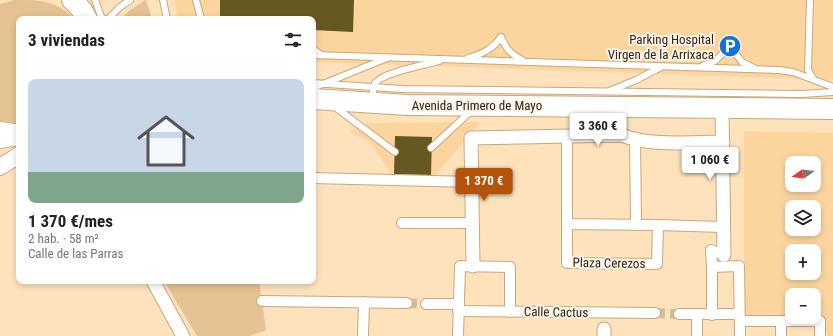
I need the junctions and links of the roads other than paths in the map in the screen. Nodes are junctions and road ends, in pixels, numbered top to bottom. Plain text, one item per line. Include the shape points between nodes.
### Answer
1 (72, 0) edge
2 (91, 0) edge
3 (95, 0) edge
4 (130, 0) edge
5 (163, 0) edge
6 (196, 0) edge
7 (810, 0) edge
8 (93, 15) edge
9 (111, 16) edge
10 (166, 16) edge
11 (200, 16) edge
12 (316, 51) edge
13 (316, 55) edge
14 (321, 55) junction
15 (391, 57) junction
16 (447, 60) junction
17 (461, 60) junction
18 (525, 62) junction
19 (808, 64) junction
20 (662, 66) junction
21 (693, 67) junction
22 (761, 70) junction
23 (793, 72) junction
24 (814, 80) junction
25 (833, 87) edge
26 (319, 90) edge
27 (606, 92) junction
28 (833, 92) edge
29 (377, 95) junction
30 (591, 97) dead end
31 (478, 105) junction
32 (722, 107) junction
33 (833, 109) edge
34 (0, 132) edge
35 (16, 135) edge
36 (567, 136) junction
37 (635, 140) junction
38 (16, 142) edge
39 (723, 142) junction
40 (0, 145) edge
41 (431, 148) dead end
42 (395, 152) dead end
43 (16, 157) edge
44 (0, 167) edge
45 (316, 178) edge
46 (472, 182) junction
47 (402, 223) dead end
48 (472, 223) junction
49 (567, 224) junction
50 (636, 225) junction
51 (658, 225) junction
52 (723, 227) junction
53 (724, 254) joint
54 (466, 266) junction
55 (712, 267) junction
56 (155, 284) edge
57 (262, 301) dead end
58 (364, 302) junction
59 (407, 303) tunnel mouth
60 (426, 304) tunnel mouth
61 (458, 308) junction
62 (510, 312) junction
63 (655, 313) tunnel mouth
64 (679, 314) tunnel mouth
65 (697, 314) junction
66 (712, 315) junction
67 (739, 318) junction
68 (781, 321) junction
69 (183, 336) edge
70 (363, 336) edge
71 (458, 336) edge
72 (697, 336) edge
73 (740, 336) edge
74 (781, 336) edge
75 (820, 336) edge

1 - 8 main road via 82,10
2 - 8 lane
3 - 8 lane
4 - 9 lane
5 - 10 lane
6 - 11 lane
7 - 19 lane
12 - 14 lane
13 - 14 lane
14 - 15 lane
15 - 16 lane
15 - 26 lane
16 - 17 lane
16 - 29 lane via 386,76 376,83
17 - 18 lane
17 - 18 lane via 494,47 501,37 506,48
18 - 20 lane
19 - 23 lane
19 - 24 lane via 808,70
20 - 21 lane
20 - 27 lane
21 - 22 lane
21 - 22 lane via 715,61 730,46 742,62 751,68
22 - 23 lane
23 - 24 lane
24 - 25 lane
26 - 29 lane
26 - 29 main road, Avenida Primero de Mayo via 346,101
26 - 42 lane
27 - 28 lane
27 - 29 lane
27 - 30 lane
29 - 31 main road, Avenida Primero de Mayo
31 - 32 main road, Avenida Primero de Mayo via 575,103
31 - 41 lane
32 - 33 main road, Avenida Primero de Mayo
32 - 39 street
34 - 35 main road
36 - 37 street via 621,134
36 - 46 street via 471,138
36 - 49 street
37 - 39 street via 650,143
37 - 50 street
38 - 40 lane
39 - 52 street
43 - 44 street
45 - 46 street
46 - 48 street
47 - 48 street
48 - 54 street
49 - 50 street
49 - 51 street, Plaza Cerezos via 567,263 657,264
50 - 51 street
51 - 52 street
52 - 53 street
53 - 55 street via 711,250
54 - 61 street
54 - 62 street via 510,267
55 - 66 street
55 - 67 street via 739,266
56 - 69 street
57 - 58 street
58 - 59 street
58 - 70 street
60 - 61 street, Calle Cactus
61 - 62 street, Calle Cactus
61 - 71 street
62 - 63 street, Calle Cactus
64 - 65 street
65 - 66 street
65 - 72 street
66 - 67 street
67 - 68 street
67 - 73 street
68 - 74 street
68 - 75 street via 820,321

